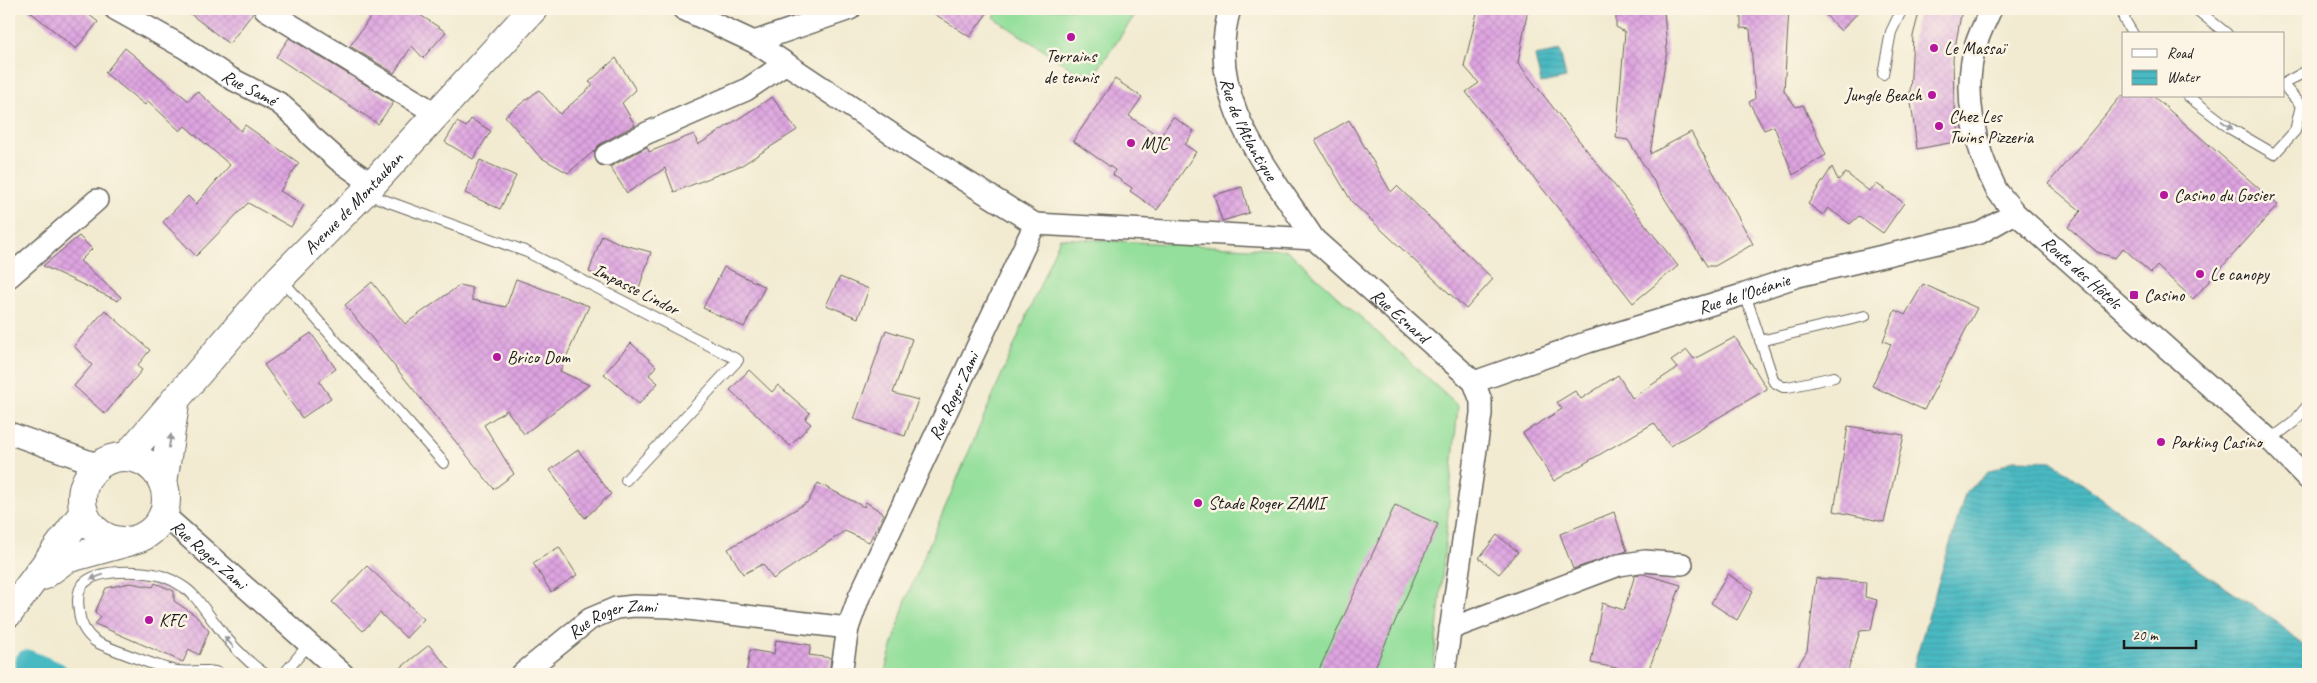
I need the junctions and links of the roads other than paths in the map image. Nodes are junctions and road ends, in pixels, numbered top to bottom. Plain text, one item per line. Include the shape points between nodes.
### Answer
1 (115, 9) edge
2 (265, 9) edge
3 (533, 9) edge
4 (683, 9) edge
5 (850, 9) edge
6 (1230, 9) edge
7 (1902, 9) edge
8 (1991, 9) edge
9 (2126, 9) edge
10 (2196, 9) edge
11 (2132, 32) edge
12 (2225, 32) edge
13 (754, 42) junction
14 (786, 63) junction
15 (2308, 70) edge
16 (1883, 74) dead end
17 (2284, 84) edge
18 (2284, 86) edge
19 (2191, 98) edge
20 (435, 113) junction
21 (606, 155) dead end
22 (368, 188) junction
23 (96, 200) dead end
24 (2015, 213) junction
25 (1034, 224) junction
26 (1314, 239) junction
27 (9, 277) edge
28 (280, 278) junction
29 (1745, 294) junction
30 (1865, 316) dead end
31 (1760, 341) junction
32 (1834, 377) dead end
33 (1474, 382) junction
34 (176, 398) junction
35 (2308, 405) edge
36 (9, 433) edge
37 (2270, 440) junction
38 (126, 457) junction
39 (444, 463) dead end
40 (99, 465) junction
41 (2308, 479) edge
42 (626, 480) dead end
43 (163, 483) junction
44 (84, 512) junction
45 (164, 515) junction
46 (133, 540) junction
47 (1682, 564) dead end
48 (32, 584) junction
49 (9, 613) edge
50 (848, 628) junction
51 (1450, 629) junction
52 (308, 646) junction
53 (221, 674) edge
54 (265, 674) edge
55 (284, 674) edge
56 (343, 674) edge
57 (522, 674) edge
58 (841, 674) edge
59 (1444, 674) edge

1 - 22 street, Rue Samé via 185,48 230,78 279,103
2 - 20 street
3 - 20 main road, Avenue de Montauban
4 - 13 street
5 - 13 street
6 - 26 street, Rue de l'Atlantique via 1222,47 1234,110 1247,137
7 - 16 lane via 1891,32
8 - 24 street, Route des Hôtels via 1976,44 1970,78 1971,103 1975,131 1985,161 1997,190
9 - 11 lane via 2124,19
10 - 12 lane
13 - 14 street
14 - 21 street via 746,90 647,133
14 - 25 street
15 - 17 lane
19 -> 18 lane via 2231,129 2274,154 2295,131 2301,105
20 - 22 main road, Avenue de Montauban
22 - 28 main road, Avenue de Montauban
22 - 42 lane, Impasse Lindor via 527,252 738,360
23 - 27 street
24 - 29 street, Rue de l'Océanie via 1980,233 1798,276
24 - 37 street, Route des Hôtels
25 - 26 street
25 - 50 street, Rue Roger Zami via 858,597
26 - 33 street, Rue Esnard
28 - 34 main road, Avenue de Montauban
28 - 39 lane
29 - 31 lane
29 - 33 street, Rue de l'Océanie via 1588,342
30 - 31 lane
31 - 32 lane via 1772,379 1778,385 1788,387
33 - 51 street via 1482,414
34 - 38 main road, Avenue de Montauban
43 -> 34 main road
35 - 37 lane via 2294,422
36 - 40 street
37 - 41 street, Route des Hôtels
38 - 40 main road via 107,460
38 - 43 main road via 142,461
40 - 44 main road via 84,486
43 - 45 main road via 166,493
44 - 46 main road via 103,536 118,541
44 - 48 main road
45 - 46 main road via 147,535
45 - 52 street, Rue Roger Zami
46 - 48 main road via 66,559
47 - 51 street via 1645,561 1619,565
48 - 49 main road
50 - 57 street, Rue Roger Zami via 671,607 616,608 590,620
50 - 58 street
51 - 59 street
52 - 55 lane
52 - 56 street, Rue Roger Zami
54 -> 53 lane via 236,649 184,587 162,576 117,572 92,578 80,588 80,620 96,642 174,671 206,670

